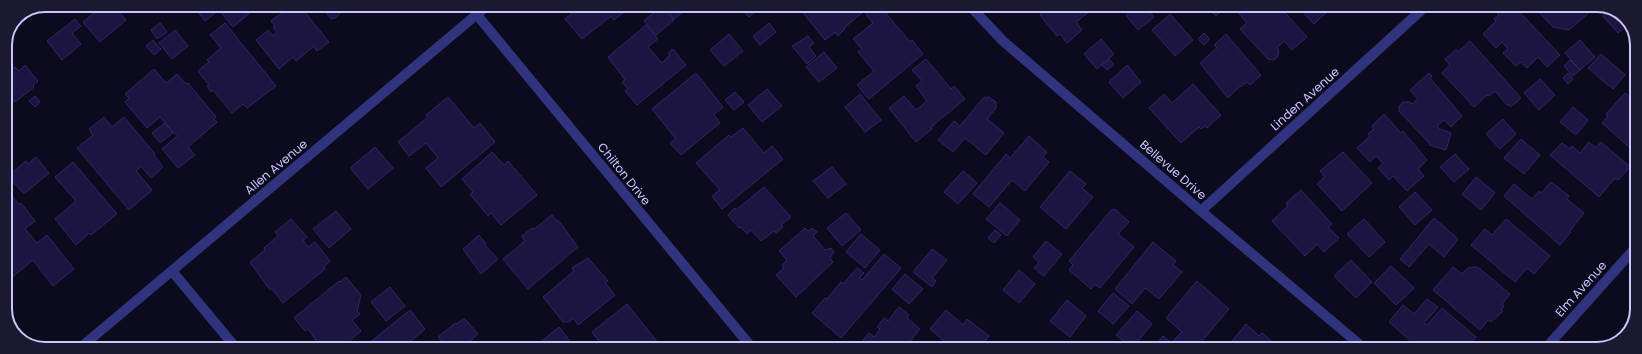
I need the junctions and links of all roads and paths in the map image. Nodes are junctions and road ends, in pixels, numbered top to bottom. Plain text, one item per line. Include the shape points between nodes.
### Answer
1 (480, 12) edge
2 (976, 12) edge
3 (1419, 12) edge
4 (477, 15) junction
5 (1201, 211) junction
6 (1630, 254) edge
7 (172, 271) junction
8 (87, 342) edge
9 (231, 342) edge
10 (747, 342) edge
11 (1357, 342) edge
12 (1551, 342) edge

1 - 4 street, Allen Avenue
2 - 5 street, Bellevue Drive via 1003,41
3 - 5 street, Linden Avenue
4 - 7 street, Allen Avenue
4 - 10 street, Chilton Drive
5 - 11 street, Bellevue Drive
6 - 12 street, Elm Avenue
7 - 8 street, Allen Avenue
7 - 9 street

